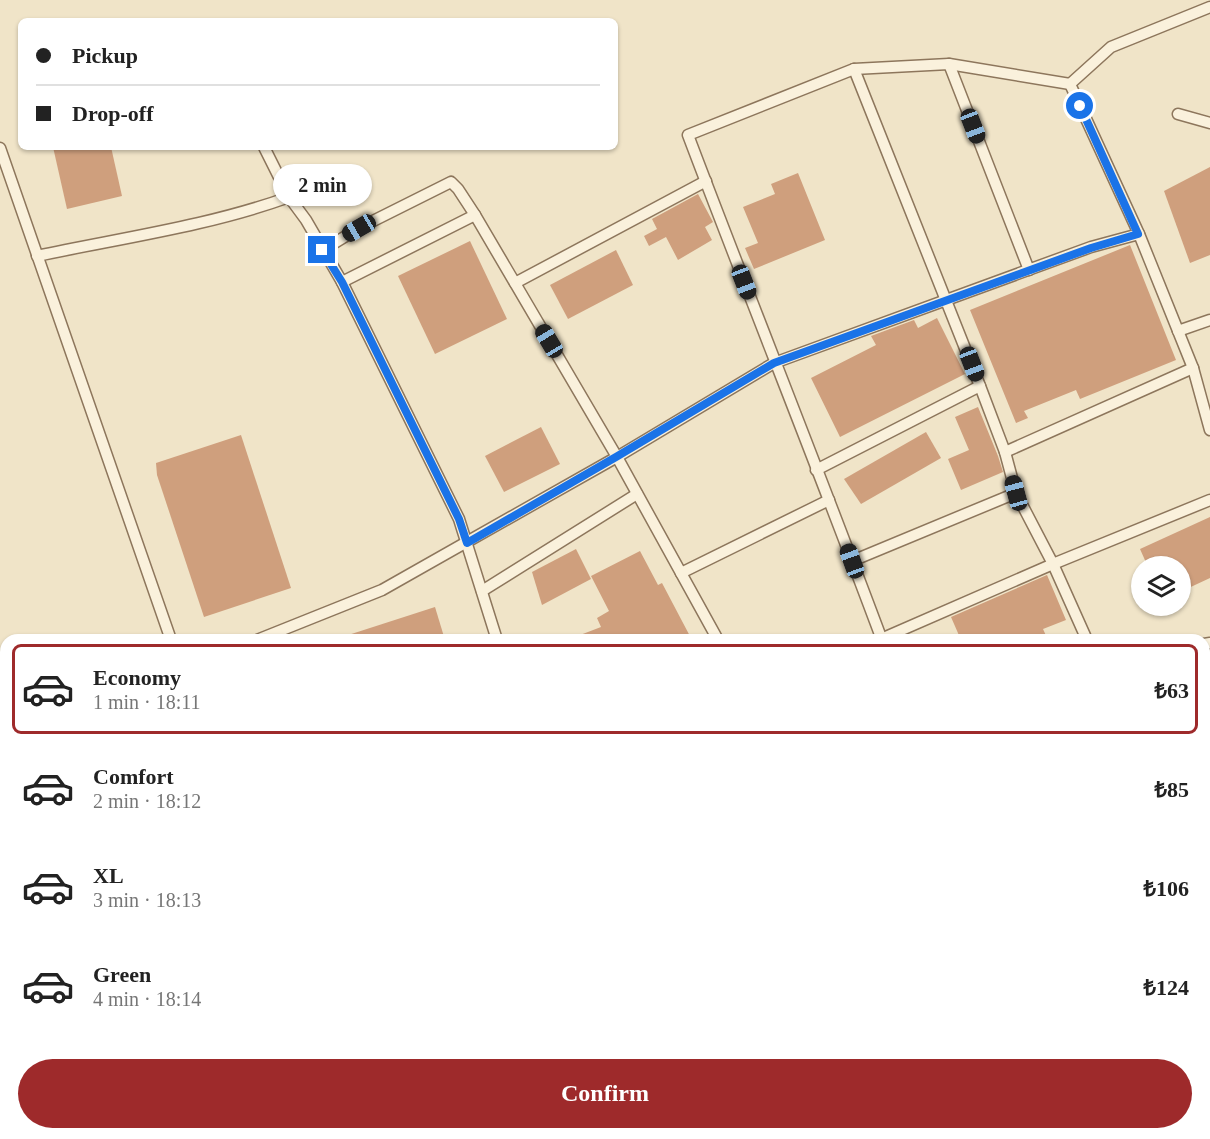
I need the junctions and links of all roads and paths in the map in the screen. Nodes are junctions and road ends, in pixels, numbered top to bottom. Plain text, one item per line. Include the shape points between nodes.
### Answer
1 (1210, 7) edge
2 (949, 64) junction
3 (854, 69) junction
4 (1070, 84) junction
5 (1178, 114) dead end
6 (1210, 123) edge
7 (0, 148) edge
8 (266, 150) edge
9 (706, 181) junction
10 (289, 197) junction
11 (475, 215) junction
12 (1138, 234) junction
13 (322, 250) junction
14 (37, 256) junction
15 (1029, 270) junction
16 (342, 282) junction
17 (515, 283) junction
18 (947, 300) junction
19 (1210, 320) edge
20 (1178, 331) junction
21 (774, 363) junction
22 (1192, 368) junction
23 (980, 386) junction
24 (1210, 430) edge
25 (1005, 452) junction
26 (616, 457) junction
27 (816, 470) junction
28 (1016, 493) junction
29 (637, 494) junction
30 (829, 500) junction
31 (1210, 500) edge
32 (467, 543) junction
33 (852, 561) junction
34 (1053, 564) junction
35 (681, 573) junction
36 (482, 591) junction
37 (169, 634) edge
38 (272, 634) edge
39 (494, 634) edge
40 (715, 634) edge
41 (879, 634) edge
42 (895, 634) edge
43 (1084, 634) edge

1 - 4 street via 1111,47
2 - 3 street
2 - 4 street
2 - 15 street
3 - 9 street via 688,135
3 - 18 street
4 - 12 street
5 - 6 street
7 - 14 street
8 - 10 street
9 - 17 street
9 - 21 street
10 - 13 street
10 - 14 street via 211,220
11 - 13 street via 451,182
11 - 16 street
11 - 17 street
12 - 15 street
12 - 20 street
13 - 16 street
14 - 37 street
15 - 18 street
16 - 32 street via 459,519
17 - 26 street
18 - 21 street
18 - 23 street
19 - 20 street
20 - 22 street
21 - 26 street
21 - 27 street
22 - 24 street
22 - 25 street
23 - 25 street
23 - 27 street
25 - 28 street
26 - 29 street
26 - 32 street
27 - 30 street
28 - 33 street
28 - 34 street
29 - 35 street
29 - 36 street
30 - 33 street
30 - 35 street
31 - 34 street
32 - 36 street
32 - 38 street via 382,590
33 - 41 street
34 - 42 street
34 - 43 street
35 - 40 street
36 - 39 street

